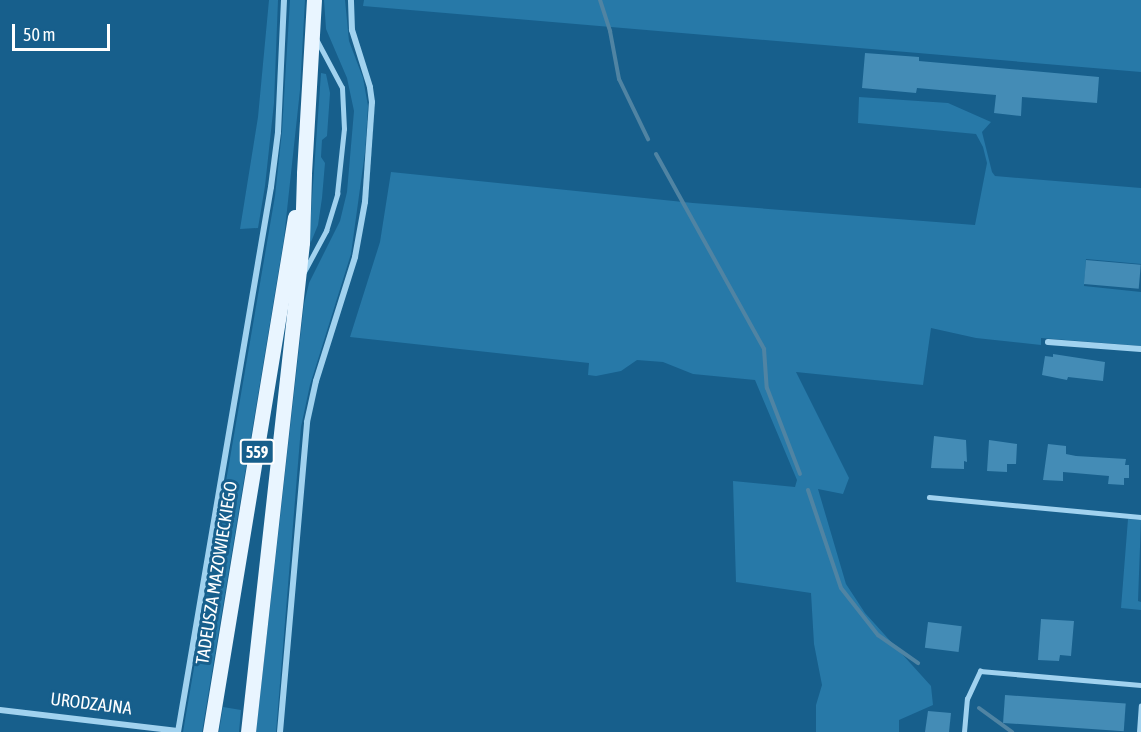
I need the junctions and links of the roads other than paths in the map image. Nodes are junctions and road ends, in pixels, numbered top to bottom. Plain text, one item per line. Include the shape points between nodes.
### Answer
1 (284, 0) edge
2 (314, 0) edge
3 (351, 0) edge
4 (312, 32) junction
5 (303, 173) junction
6 (298, 282) junction
7 (1048, 342) dead end
8 (1141, 349) edge
9 (929, 497) dead end
10 (1141, 517) edge
11 (1141, 684) edge
12 (1141, 706) edge
13 (0, 710) edge
14 (178, 731) edge
15 (210, 732) edge
16 (248, 732) edge
17 (280, 732) edge
18 (964, 732) edge
19 (1139, 732) edge

1 - 14 street via 278,132 271,187
2 - 4 main road, TADEUSZA MAZOWIECKIEGO / 559
3 - 17 street via 351,30 372,102 365,202 356,257 316,381 307,422
4 - 5 main road, TADEUSZA MAZOWIECKIEGO / 559
4 - 6 lane via 342,88 344,129 337,194 326,231
5 - 6 main road, TADEUSZA MAZOWIECKIEGO / 559
5 - 15 main road, TADEUSZA MAZOWIECKIEGO / 559
6 - 16 main road, TADEUSZA MAZOWIECKIEGO / 559
7 - 8 street
9 - 10 lane
11 - 18 lane via 980,671 967,699
12 - 19 lane
13 - 14 street, URODZAJNA

